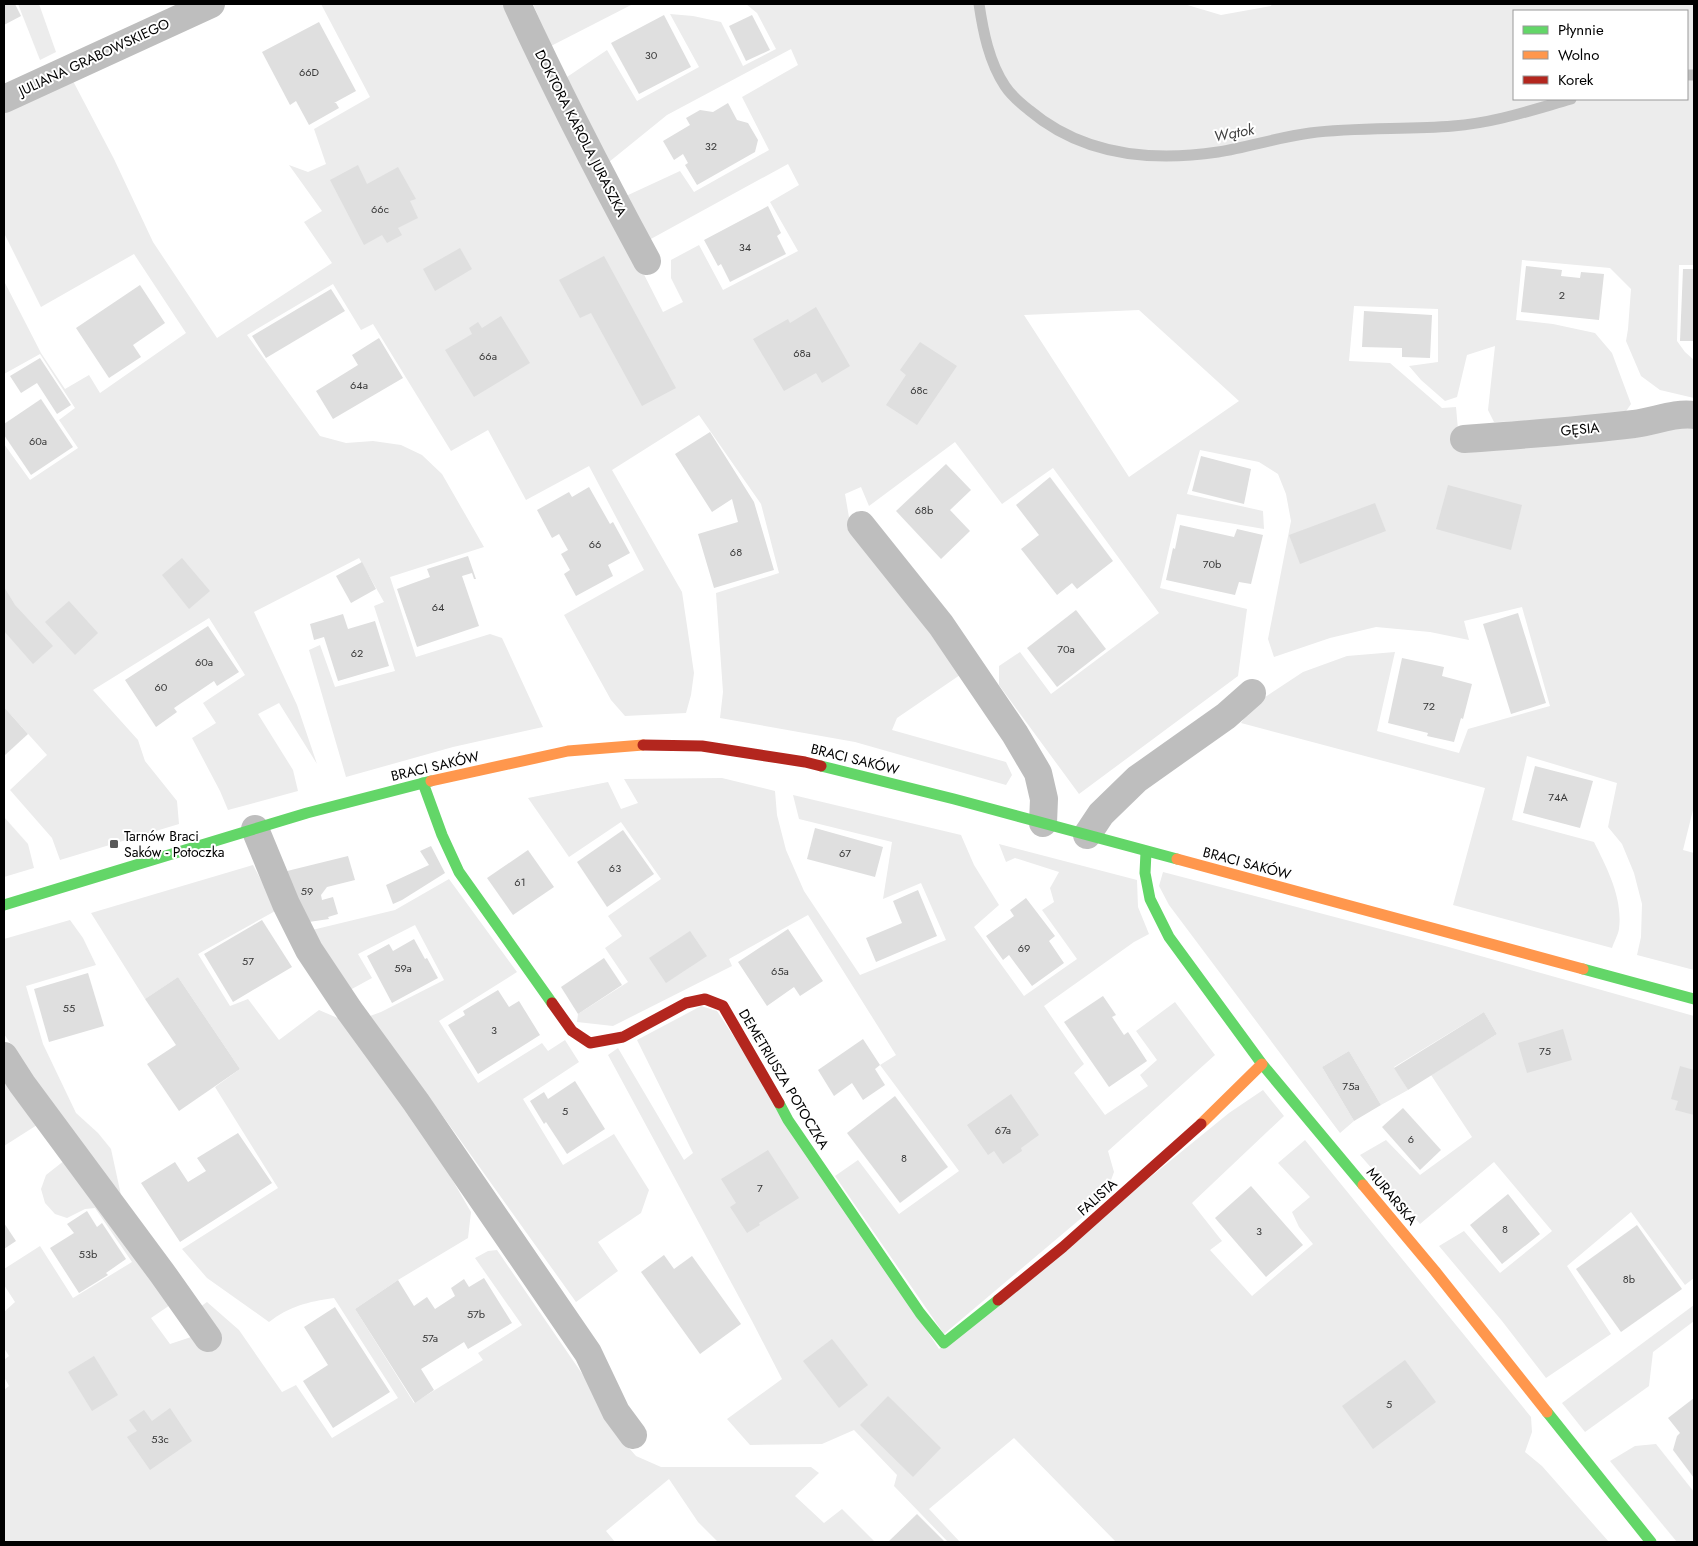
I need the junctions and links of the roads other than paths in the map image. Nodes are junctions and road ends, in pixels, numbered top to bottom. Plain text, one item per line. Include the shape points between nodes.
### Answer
1 (211, 4) edge
2 (517, 4) edge
3 (4, 99) edge
4 (647, 261) dead end
5 (1694, 415) edge
6 (1464, 439) dead end
7 (861, 525) dead end
8 (1252, 693) dead end
9 (423, 783) junction
10 (1043, 823) junction
11 (255, 829) junction
12 (1087, 835) junction
13 (1146, 852) junction
14 (4, 905) edge
15 (1694, 999) edge
16 (4, 1056) edge
17 (1262, 1064) junction
18 (208, 1338) dead end
19 (944, 1343) joint
20 (633, 1435) dead end
21 (1651, 1542) edge

1 - 3 street, JULIANA GRABOWSKIEGO
2 - 4 street, DOKTORA KAROLA JURASZKA via 596,166
5 - 6 street, GĘSIA via 1684,413 1636,424
7 - 10 street via 941,625 1015,734 1038,773 1044,799
8 - 12 street via 1226,716 1137,779 1101,814
9 - 10 street, BRACI SAKÓW via 568,751 660,744 702,746 806,762
9 - 11 street, BRACI SAKÓW
9 - 19 street, DEMETRIUSZA POTOCZKA via 459,872 572,1031 590,1043 623,1036 686,1003 705,999 723,1006 788,1120
10 - 12 street, BRACI SAKÓW
11 - 14 street, BRACI SAKÓW
11 - 20 street via 309,950 588,1353 616,1412
12 - 13 street, BRACI SAKÓW
13 - 15 street, BRACI SAKÓW
13 - 17 street, MURARSKA via 1145,873 1150,899 1169,937
16 - 18 street
17 - 19 street, FALISTA via 1212,1114 1063,1247
17 - 21 street, MURARSKA via 1434,1271

